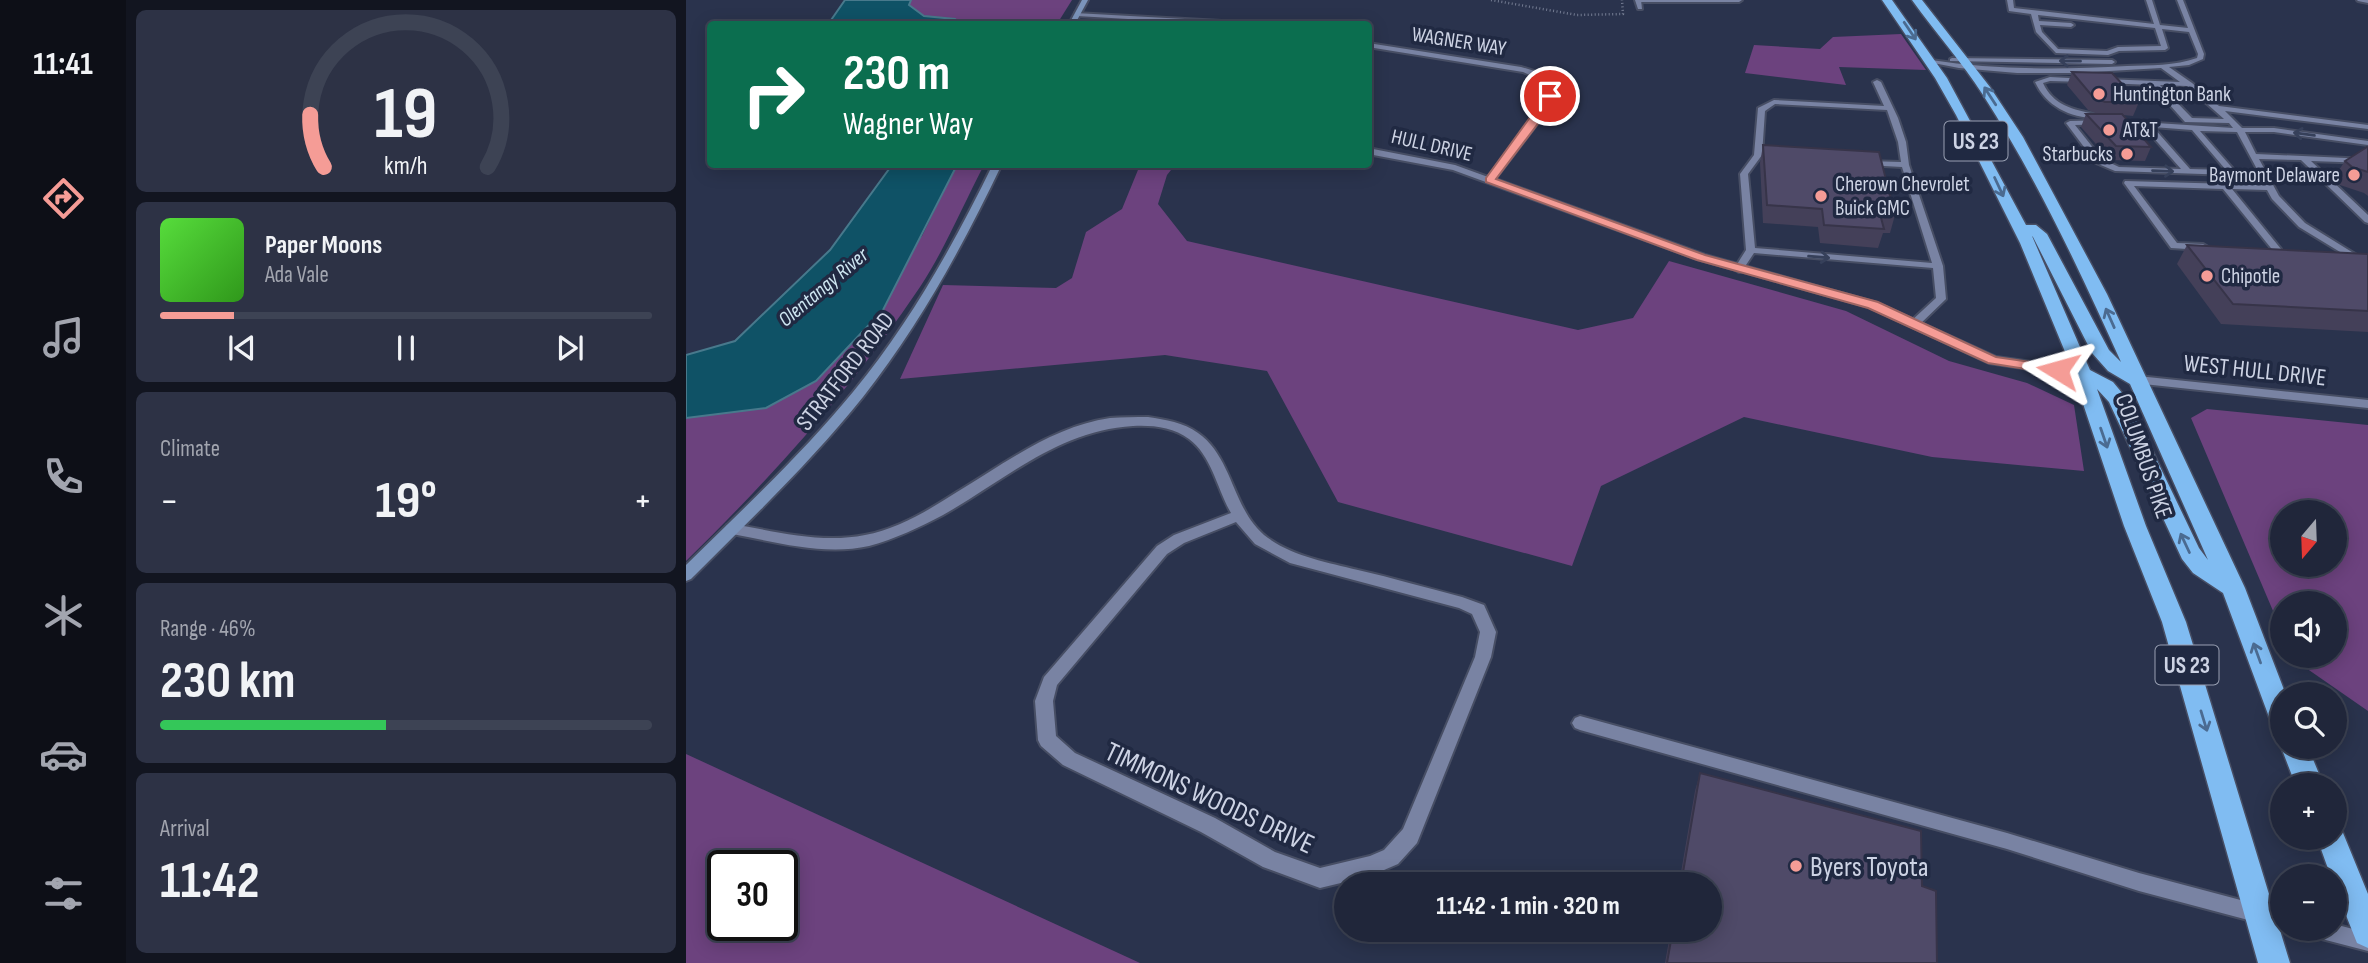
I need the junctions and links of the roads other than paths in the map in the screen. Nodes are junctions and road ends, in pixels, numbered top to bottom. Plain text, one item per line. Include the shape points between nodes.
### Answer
1 (1085, 0) edge
2 (1739, 0) edge
3 (1887, 0) edge
4 (1917, 0) edge
5 (2010, 0) edge
6 (2149, 0) edge
7 (2180, 0) edge
8 (2360, 0) edge
9 (2368, 1) edge
10 (1639, 3) edge
11 (2034, 13) junction
12 (1077, 14) junction
13 (1074, 21) edge
14 (1191, 21) edge
15 (2037, 23) junction
16 (2158, 27) junction
17 (2124, 29) dead end
18 (2192, 30) junction
19 (1372, 46) edge
20 (2052, 47) junction
21 (2118, 49) junction
22 (1931, 62) junction
23 (1967, 64) junction
24 (2162, 65) junction
25 (1877, 82) dead end
26 (2154, 83) junction
27 (2190, 84) junction
28 (1888, 108) junction
29 (2216, 108) junction
30 (2230, 121) junction
31 (2192, 124) junction
32 (2147, 125) junction
33 (2368, 127) edge
34 (2240, 131) junction
35 (2368, 143) edge
36 (1372, 152) edge
37 (1758, 155) junction
38 (1771, 156) edge
39 (2255, 156) junction
40 (2302, 157) junction
41 (2368, 161) edge
42 (1851, 162) edge
43 (1905, 165) junction
44 (996, 168) edge
45 (2188, 171) junction
46 (2233, 173) junction
47 (2263, 174) junction
48 (1490, 180) junction
49 (2226, 187) junction
50 (2270, 188) junction
51 (2368, 220) edge
52 (2018, 222) junction
53 (2213, 248) edge
54 (1751, 250) junction
55 (2265, 251) edge
56 (2278, 251) junction
57 (2291, 252) edge
58 (2328, 254) edge
59 (2353, 256) junction
60 (2368, 266) edge
61 (1938, 267) junction
62 (1739, 269) junction
63 (1914, 324) junction
64 (2082, 373) junction
65 (2138, 380) junction
66 (2368, 404) edge
67 (1239, 515) junction
68 (732, 529) junction
69 (686, 575) edge
70 (2234, 589) junction
71 (2270, 685) edge
72 (1580, 723) dead end
73 (2335, 850) edge
74 (2270, 911) edge
75 (2270, 916) edge
76 (2368, 932) edge
77 (2347, 937) edge
78 (2273, 941) edge
79 (2368, 942) edge
80 (2274, 963) edge

1 - 12 street
2 - 10 lane
3 -> 22 highway, COLUMBUS PIKE / US 23
4 - 23 highway, COLUMBUS PIKE / US 23
5 - 11 lane via 2011,10
6 - 16 lane
7 - 18 lane
8 - 9 lane
11 - 15 lane
11 - 16 lane
12 - 13 street
12 - 14 street
15 - 17 lane
15 - 20 lane
16 - 18 lane
16 - 21 lane via 2165,48
18 - 24 lane via 2200,59
19 - 48 street, WAGNER WAY via 1515,68 1549,83 1553,89 1543,111
20 - 21 lane
20 - 21 lane via 2056,51 2108,53
22 - 23 lane
22 - 23 lane
22 -> 52 highway, COLUMBUS PIKE / US 23
24 -> 23 lane
23 - 24 lane via 2105,70
65 -> 23 highway, COLUMBUS PIKE / US 23 via 2026,155
24 - 27 lane
25 - 28 lane
26 - 27 lane
26 - 31 lane
26 - 31 lane via 2039,82 2043,92 2066,111
27 - 29 lane
28 - 37 lane via 1774,102 1761,110
28 - 43 lane via 1902,142
29 - 30 lane
29 - 33 lane
30 - 31 lane
30 - 34 lane
31 - 32 lane
31 - 34 lane
31 - 46 lane
32 - 45 lane
32 -> 45 lane via 2070,123 2107,166
35 -> 34 lane via 2274,130
34 - 39 lane
36 - 48 street, HULL DRIVE
37 - 38 lane
37 - 54 lane via 1744,174
39 - 40 lane
39 - 47 lane
40 - 41 lane
40 - 51 lane
42 - 43 lane
43 - 61 lane
44 - 68 street, STRATFORD ROAD via 929,291 885,359 828,430
45 - 46 lane
46 - 47 lane
47 - 50 lane
48 - 62 street, HULL DRIVE
49 - 50 lane
49 - 53 lane via 2128,184 2174,246
49 - 56 lane
50 - 59 lane via 2301,225
52 - 64 highway, COLUMBUS PIKE / US 23
52 - 65 highway via 2039,234 2101,353
54 -> 61 lane
54 - 62 lane
55 - 56 lane
56 - 57 lane
58 - 59 lane
59 - 60 lane
61 - 63 lane via 1941,299
62 - 63 street, HULL DRIVE via 1873,305
63 - 64 street, HULL DRIVE via 1993,360
70 -> 64 highway via 2201,567 2190,553 2118,400 2106,386
64 -> 74 highway, COLUMBUS PIKE / US 23 via 2174,622
65 - 66 street, WEST HULL DRIVE
65 - 70 highway, COLUMBUS PIKE / US 23
67 - 67 street, TIMMONS WOODS DRIVE via 1260,540 1282,554 1462,603 1478,610 1488,632 1483,657 1410,836 1391,857 1370,866 1320,878 1270,860 1208,824 1069,759 1047,740 1044,701 1050,682 1066,661 1162,550
67 - 68 street, TIMMONS WOODS DRIVE via 1199,438 1188,430 1130,421 1050,443 938,512 867,540 827,543
68 - 69 street, STRATFORD ROAD
71 -> 70 highway, COLUMBUS PIKE / US 23
72 - 75 lane
73 - 76 highway
77 - 79 lane
78 - 80 highway, COLUMBUS PIKE / US 23

